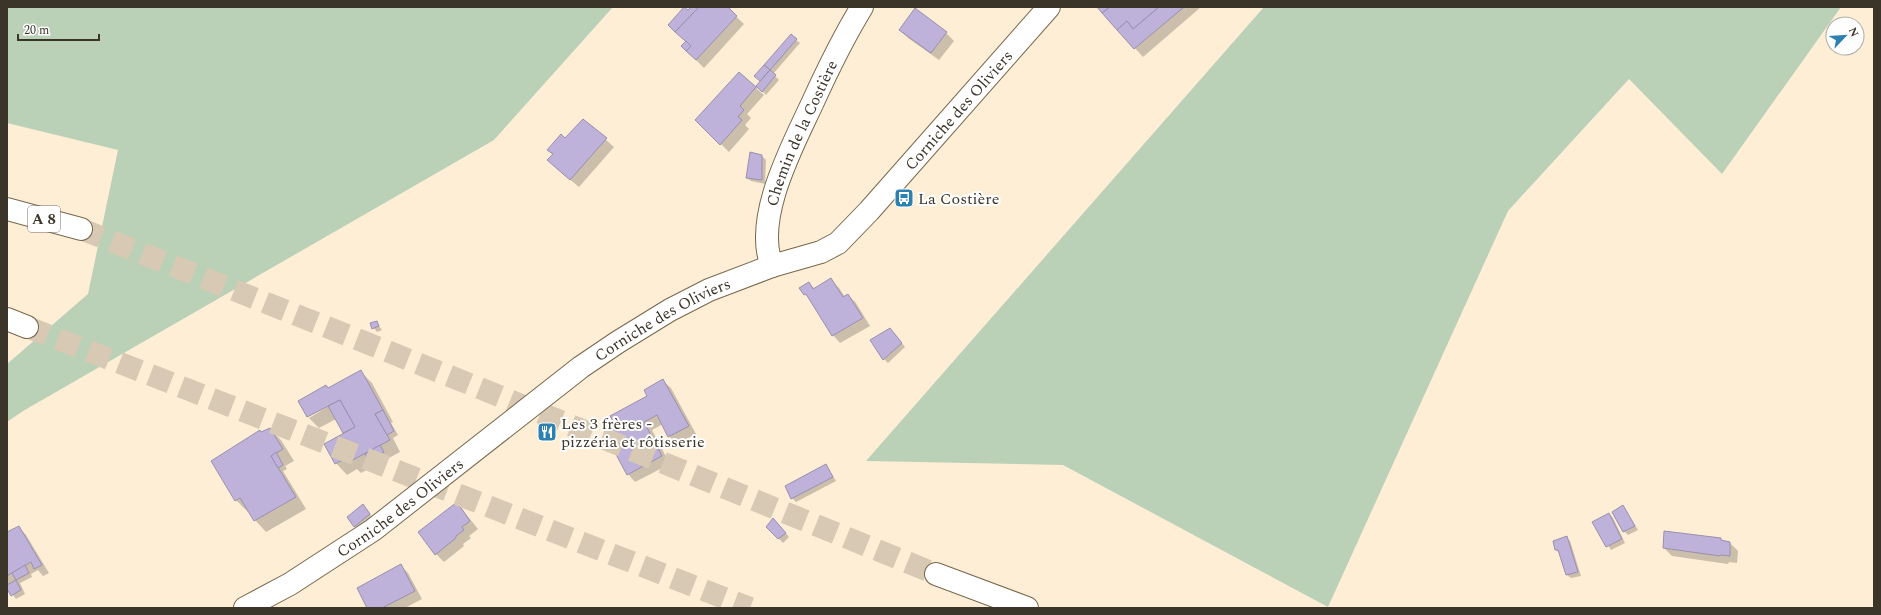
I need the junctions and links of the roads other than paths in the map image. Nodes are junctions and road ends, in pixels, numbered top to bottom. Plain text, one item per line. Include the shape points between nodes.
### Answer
1 (862, 7) edge
2 (1049, 7) edge
3 (7, 209) edge
4 (81, 229) tunnel mouth
5 (772, 266) junction
6 (936, 574) tunnel mouth
7 (245, 608) edge
8 (1028, 608) edge

1 - 5 main road, Chemin de la Costière via 828,70 781,171 768,219 768,255
2 - 5 main road, Corniche des Oliviers via 838,243 821,252
3 - 4 main road, A 8
5 - 7 main road, Corniche des Oliviers via 709,290 618,342 581,367 373,530 290,584
6 - 8 main road

